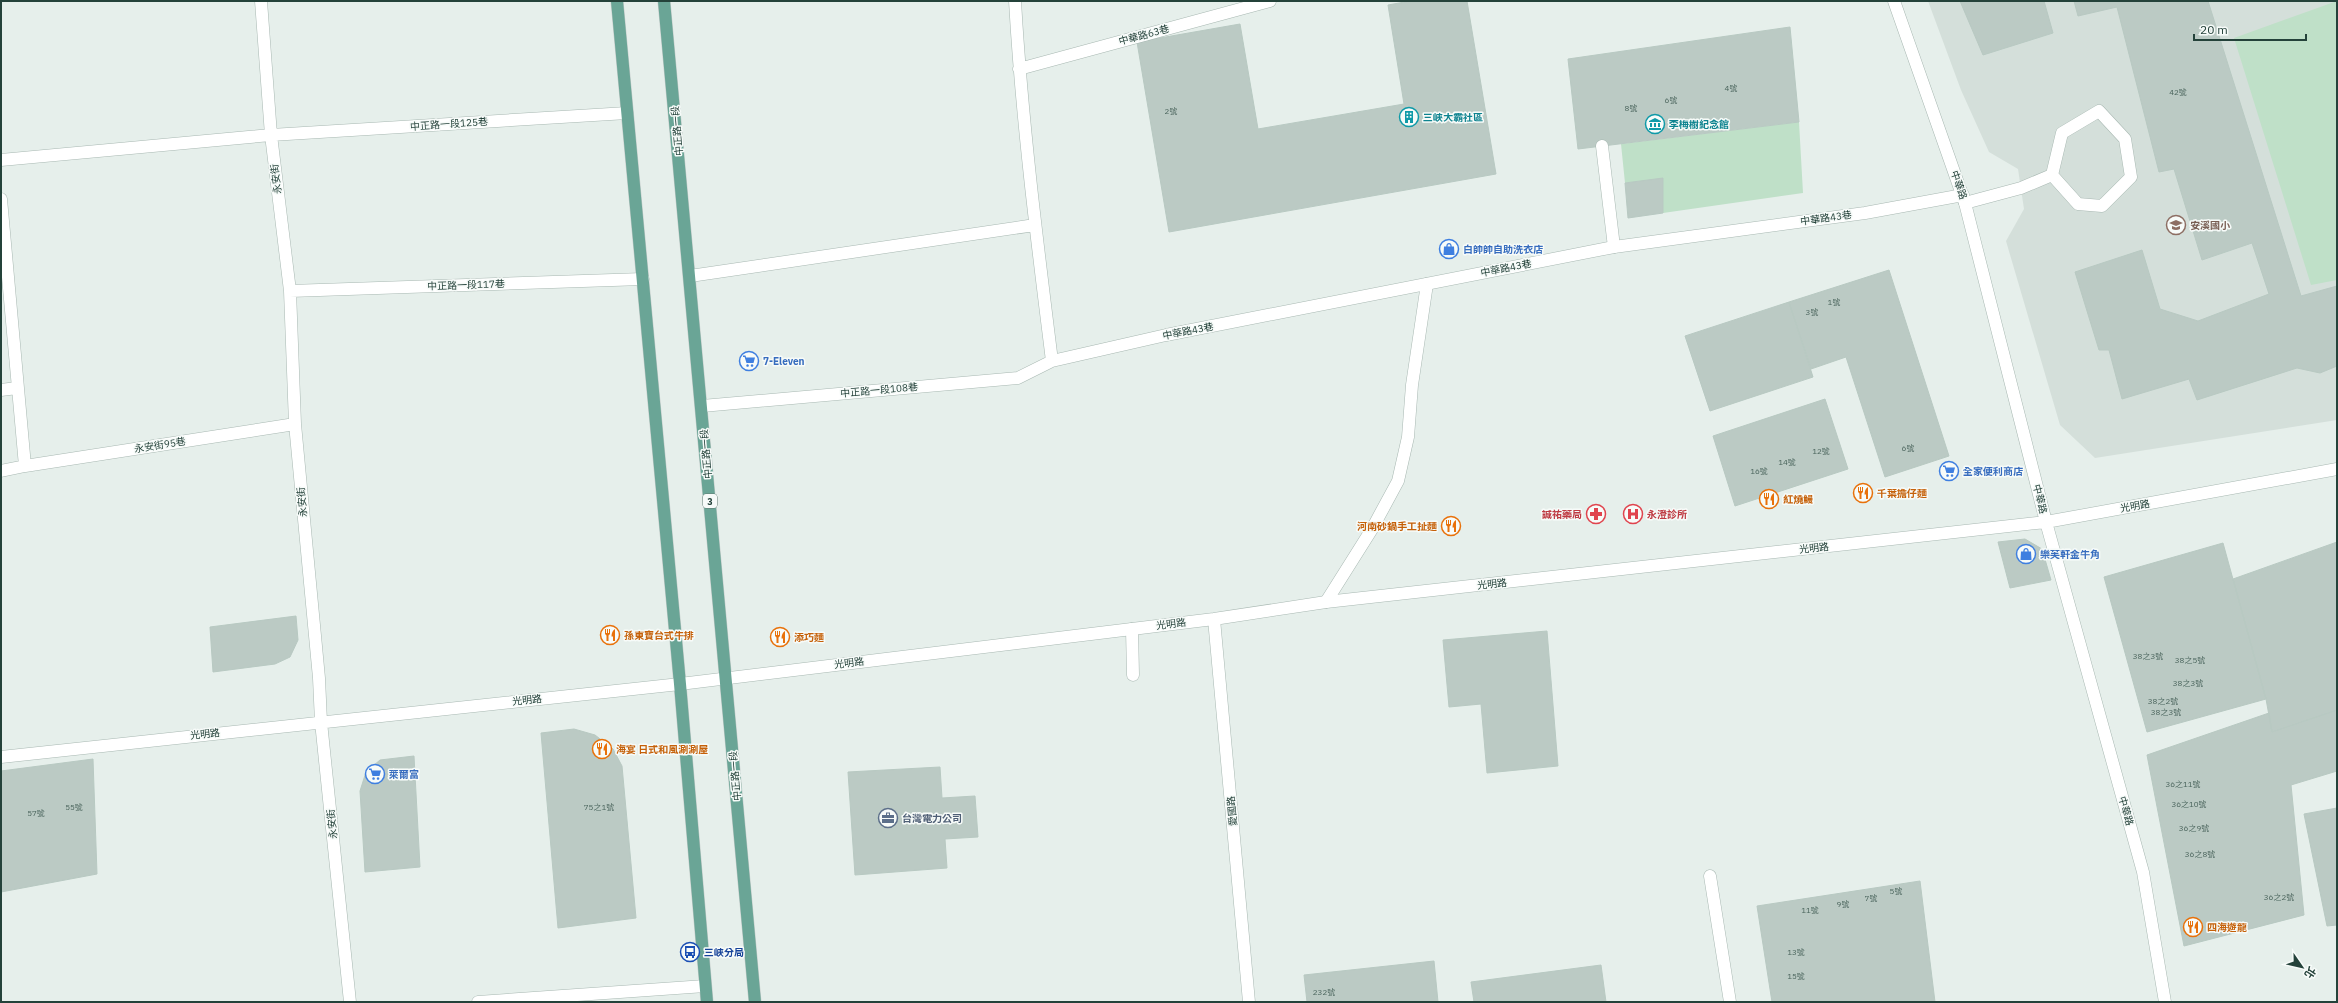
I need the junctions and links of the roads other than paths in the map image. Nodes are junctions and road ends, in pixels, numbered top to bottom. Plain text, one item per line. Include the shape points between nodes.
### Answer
1 (261, 1) edge
2 (617, 1) edge
3 (664, 1) edge
4 (1015, 1) edge
5 (1270, 1) edge
6 (1894, 1) edge
7 (1019, 69) junction
8 (627, 113) junction
9 (271, 135) junction
10 (1602, 146) dead end
11 (1, 160) edge
12 (2052, 175) junction
13 (1, 199) edge
14 (1964, 199) junction
15 (1035, 225) junction
16 (1614, 247) junction
17 (690, 276) junction
18 (643, 279) junction
19 (1428, 284) junction
20 (290, 291) junction
21 (1052, 361) junction
22 (17, 388) junction
23 (1, 390) edge
24 (702, 406) junction
25 (295, 424) junction
26 (25, 466) junction
27 (2337, 470) edge
28 (1, 471) edge
29 (2046, 522) junction
30 (1326, 602) junction
31 (1214, 619) junction
32 (1132, 629) junction
33 (1133, 675) dead end
34 (726, 678) junction
35 (680, 684) junction
36 (321, 722) junction
37 (1, 756) edge
38 (1710, 876) dead end
39 (705, 986) junction
40 (350, 1002) edge
41 (478, 1002) edge
42 (707, 1002) edge
43 (755, 1002) edge
44 (1249, 1002) edge
45 (1730, 1002) edge
46 (2165, 1002) edge

1 - 9 street, 永安街
2 - 8 main road
3 - 17 main road, 中正路一段 / 3
4 - 7 street
5 - 7 street, 中華路63巷
6 - 14 street, 中華路
7 - 15 street
8 - 9 street, 中正路一段125巷
8 - 18 main road
9 - 11 street, 中正路一段125巷
9 - 20 street, 永安街
10 - 16 street
12 - 12 street via 2062,133 2099,111 2125,139 2131,177 2102,206 2078,204
12 - 14 street, 中華路43巷 via 2021,188
13 - 22 street
14 - 16 street, 中華路43巷
14 - 29 street, 中華路
15 - 17 street
15 - 21 street
16 - 19 street, 中華路43巷
17 - 24 main road, 中正路一段 / 3
18 - 20 street, 中正路一段117巷
18 - 35 main road
19 - 21 street, 中華路43巷 via 1166,335
19 - 30 street via 1412,385 1408,437 1398,481 1372,529
20 - 25 street, 永安街
21 - 24 street, 中正路一段108巷 via 1018,378
22 - 23 street
22 - 26 street
24 - 34 main road, 中正路一段 / 3
25 - 26 street, 永安街95巷
25 - 36 street, 永安街
26 - 28 street, 永安街95巷
27 - 29 street, 光明路
29 - 30 street, 光明路
29 - 46 street, 中華路 via 2143,872
30 - 31 street, 光明路
31 - 32 street, 光明路
31 - 44 street, 愛國路
32 - 33 street
32 - 34 street, 光明路
34 - 35 street, 光明路
34 - 43 main road, 中正路一段 / 3
35 - 36 street, 光明路
35 - 39 main road
36 - 37 street, 光明路
36 - 40 street, 永安街
38 - 45 street
39 - 41 street
39 - 42 main road

